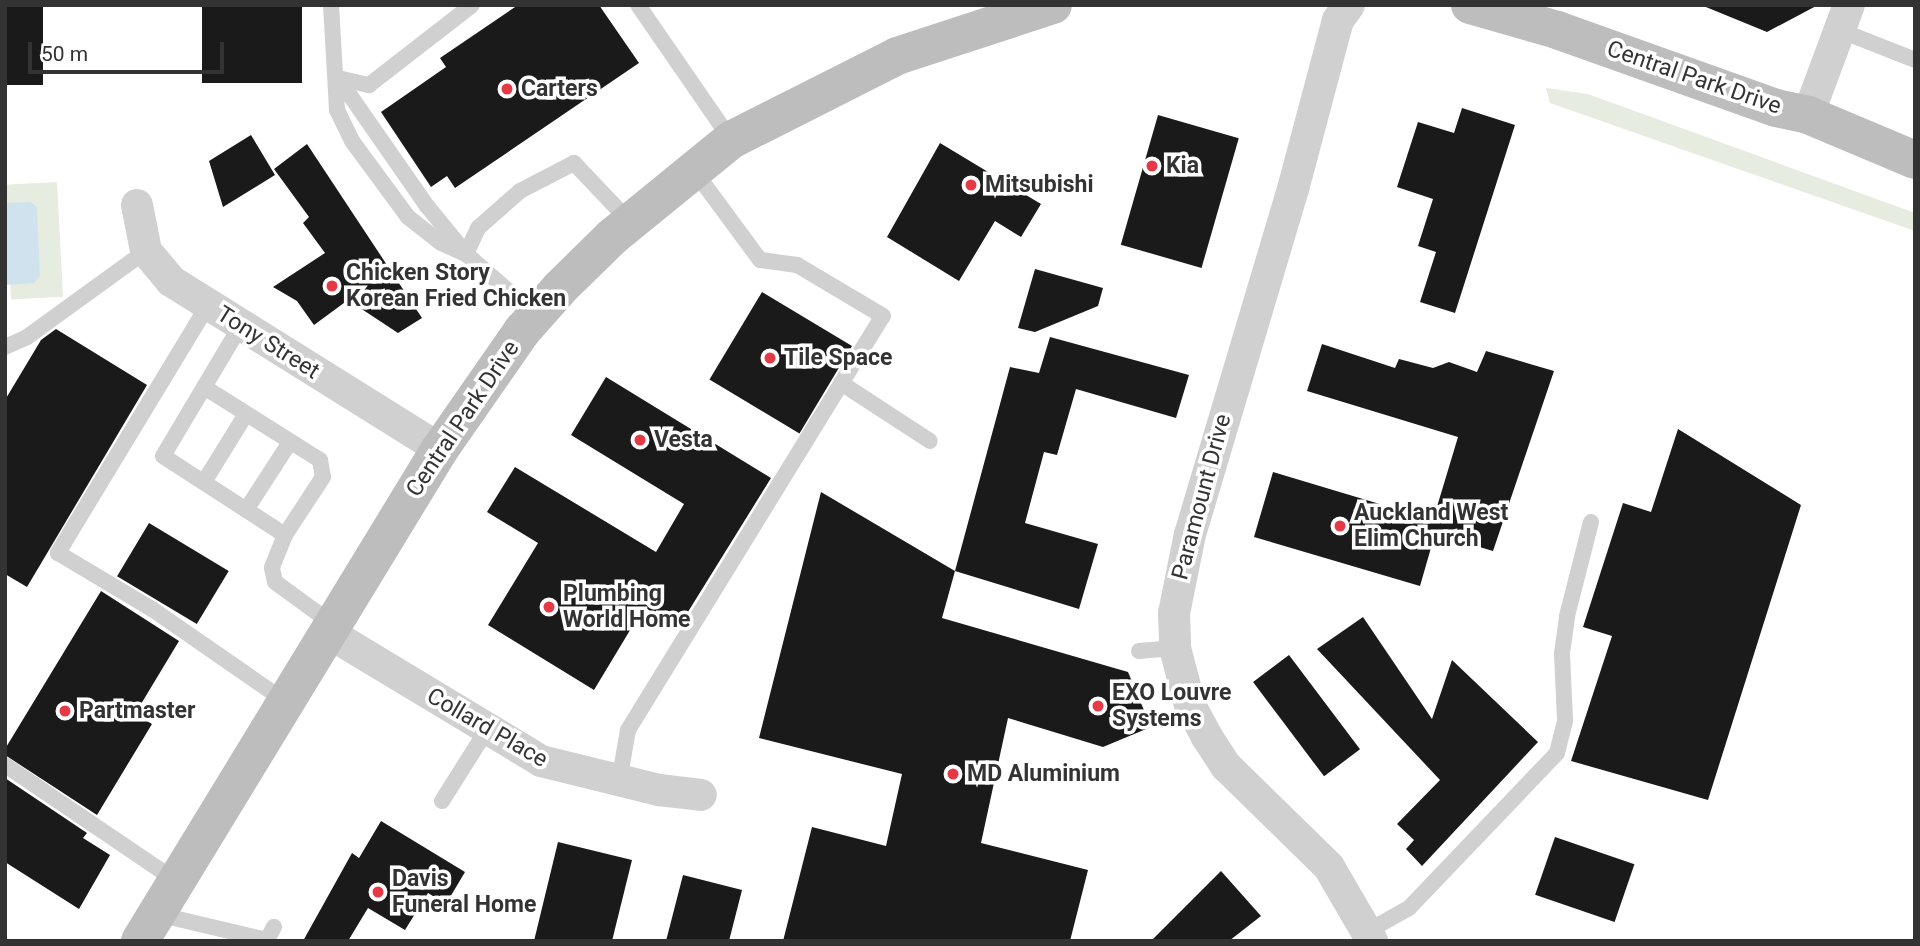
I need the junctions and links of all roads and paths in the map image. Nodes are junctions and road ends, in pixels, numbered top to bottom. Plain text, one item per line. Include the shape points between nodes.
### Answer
1 (331, 5) edge
2 (472, 5) edge
3 (638, 5) edge
4 (1053, 5) edge
5 (1349, 5) edge
6 (1477, 6) edge
7 (1844, 18) edge
8 (1915, 60) edge
9 (338, 78) junction
10 (1808, 115) junction
11 (731, 140) junction
12 (1915, 160) edge
13 (693, 169) junction
14 (137, 205) dead end
15 (630, 222) junction
16 (146, 251) junction
17 (466, 254) junction
18 (208, 305) junction
19 (536, 315) junction
20 (240, 325) junction
21 (5, 348) edge
22 (841, 383) junction
23 (204, 387) junction
24 (246, 414) junction
25 (930, 441) dead end
26 (290, 442) junction
27 (440, 449) junction
28 (204, 482) junction
29 (247, 510) junction
30 (1591, 522) dead end
31 (285, 535) junction
32 (331, 629) junction
33 (1175, 648) junction
34 (1139, 651) dead end
35 (285, 701) junction
36 (486, 730) junction
37 (5, 765) edge
38 (619, 782) junction
39 (701, 795) dead end
40 (442, 801) dead end
41 (175, 880) junction
42 (148, 927) edge
43 (274, 927) dead end
44 (1370, 936) edge

1 - 9 lane
2 - 9 lane via 369,85
3 - 11 lane
4 - 11 main road, Central Park Drive via 897,55
5 - 33 street, Paramount Drive via 1338,20 1293,189 1190,534 1174,613
6 - 10 main road, Central Park Drive
7 - 8 lane
7 - 10 street
9 - 17 lane
9 - 17 lane via 337,110 387,191 408,217 441,243
10 - 12 main road, Central Park Drive
11 - 13 main road, Central Park Drive
13 - 15 main road, Central Park Drive
13 - 22 lane via 760,260 797,265 883,316
14 - 16 street, Tony Street
15 - 17 lane via 574,163 520,191 497,209 478,228
15 - 19 main road, Central Park Drive
16 - 18 street, Tony Street via 171,281
16 - 21 lane
17 - 19 lane
18 - 20 street, Tony Street
18 - 35 lane via 58,553 152,609
19 - 27 main road, Central Park Drive
20 - 23 lane
20 - 27 street, Tony Street
22 - 25 lane
22 - 38 lane via 628,730
23 - 24 lane
23 - 28 lane via 163,456
24 - 26 lane
24 - 28 lane
26 - 29 lane
26 - 31 lane via 320,460 323,477
27 - 32 main road, Central Park Drive
28 - 29 lane
29 - 31 lane
30 - 44 lane via 1567,616 1562,653 1565,720 1557,753 1409,908
31 - 32 lane via 272,568 275,582
32 - 35 main road, Central Park Drive
32 - 36 street, Collard Place
33 - 34 lane
33 - 44 street, Paramount Drive via 1190,705 1226,766 1329,867
35 - 41 main road, Central Park Drive
36 - 38 street, Collard Place via 541,761
36 - 40 lane
37 - 41 lane
38 - 39 street, Collard Place
41 - 42 main road, Central Park Drive
42 - 43 lane via 267,940

